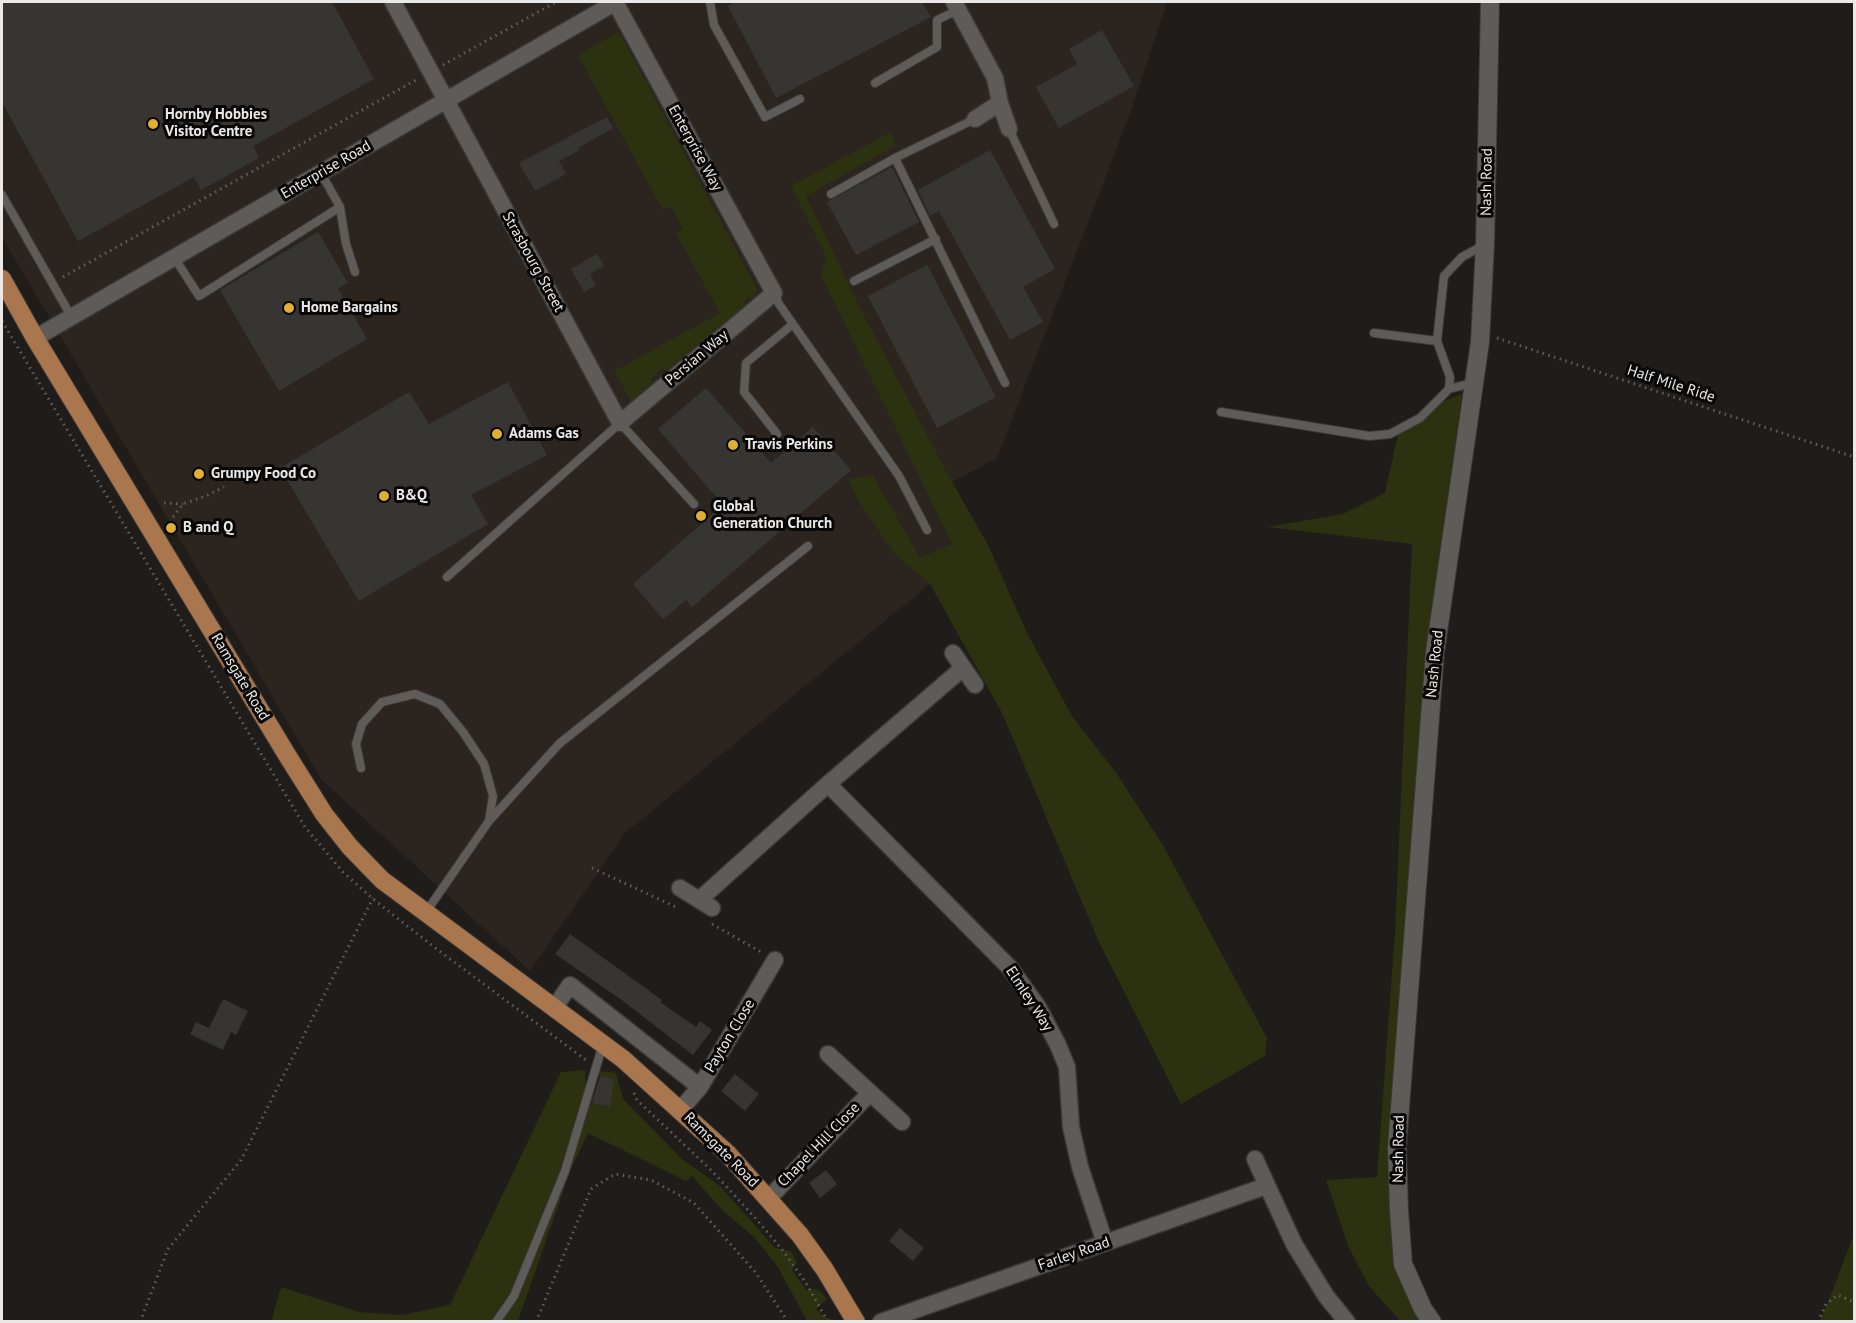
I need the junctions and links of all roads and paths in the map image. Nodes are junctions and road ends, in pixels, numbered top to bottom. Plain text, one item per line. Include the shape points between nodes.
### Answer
1 (393, 2) edge
2 (556, 2) edge
3 (710, 2) edge
4 (1490, 2) edge
5 (607, 4) edge
6 (956, 6) edge
7 (430, 72) junction
8 (875, 82) dead end
9 (800, 99) dead end
10 (445, 101) junction
11 (1000, 103) junction
12 (975, 118) joint
13 (1009, 129) joint
14 (895, 158) junction
15 (321, 173) junction
16 (831, 194) dead end
17 (2, 195) edge
18 (340, 207) junction
19 (1054, 224) dead end
20 (936, 239) junction
21 (1485, 244) junction
22 (174, 257) junction
23 (355, 273) dead end
24 (2, 279) edge
25 (854, 281) dead end
26 (53, 282) junction
27 (774, 294) junction
28 (71, 316) junction
29 (2, 321) edge
30 (793, 324) junction
31 (1374, 333) dead end
32 (35, 338) junction
33 (1437, 341) junction
34 (1480, 342) junction
35 (1475, 381) junction
36 (1005, 383) dead end
37 (1449, 389) junction
38 (1221, 412) dead end
39 (620, 423) junction
40 (777, 435) dead end
41 (1854, 457) edge
42 (224, 487) dead end
43 (164, 503) dead end
44 (183, 504) junction
45 (694, 504) dead end
46 (173, 517) dead end
47 (927, 530) dead end
48 (808, 546) dead end
49 (447, 577) dead end
50 (953, 653) dead end
51 (963, 668) junction
52 (975, 685) dead end
53 (361, 768) dead end
54 (828, 784) junction
55 (489, 821) junction
56 (382, 880) junction
57 (680, 888) dead end
58 (373, 899) junction
59 (426, 912) junction
60 (776, 960) dead end
61 (555, 1007) junction
62 (603, 1043) junction
63 (828, 1054) dead end
64 (597, 1063) junction
65 (630, 1084) dead end
66 (700, 1087) junction
67 (870, 1093) junction
68 (681, 1109) junction
69 (902, 1122) dead end
70 (1255, 1159) dead end
71 (1266, 1186) junction
72 (769, 1198) junction
73 (1105, 1243) junction
74 (1854, 1302) edge
75 (140, 1322) edge
76 (496, 1322) edge
77 (536, 1322) edge
78 (788, 1322) edge
79 (828, 1322) edge
80 (856, 1322) edge
81 (881, 1322) edge
82 (1347, 1322) edge
83 (1432, 1322) edge
84 (1818, 1322) edge

1 - 7 street, Strasbourg Street
2 - 7 path
3 - 9 lane via 714,25 765,117
4 - 21 street, Nash Road
5 - 10 street, Enterprise Road
5 - 27 street, Enterprise Way
6 - 8 lane via 937,20 937,47
6 - 11 street via 995,78
7 - 10 street, Strasbourg Street
7 - 26 path
10 - 15 street, Enterprise Road
10 - 39 street, Strasbourg Street
11 - 12 street
11 - 13 street
12 - 14 lane
13 - 19 lane
14 - 16 lane
14 - 20 lane
15 - 18 lane
15 - 22 street, Enterprise Road
17 - 26 lane
18 - 22 lane via 199,296
18 - 23 lane
20 - 25 lane
20 - 36 lane
21 - 33 lane via 1462,257 1444,276
21 - 34 street, Nash Road
22 - 28 street, Enterprise Road
24 - 32 main road, Ramsgate Road
26 - 28 lane
27 - 30 lane
27 - 39 street, Persian Way
28 - 32 street, Enterprise Road
29 - 58 path via 305,827 343,872
30 - 40 lane via 746,363 744,392
30 - 47 lane via 899,476
31 - 33 lane
32 - 56 main road, Ramsgate Road via 324,814
33 - 37 lane via 1450,377
34 - 35 street, Nash Road
34 - 41 path, Half Mile Ride via 1495,338
35 - 37 lane
35 - 83 street, Nash Road via 1435,652 1397,1147 1403,1264
37 - 38 lane via 1420,418 1390,434 1369,436
39 - 45 lane
39 - 49 lane
42 - 44 path
43 - 44 path
44 - 46 path
48 - 55 lane via 560,743
50 - 51 street
51 - 52 street
51 - 54 street
53 - 55 lane via 356,744 362,724 382,702 415,694 440,704 484,764 493,796
54 - 57 street via 705,904
54 - 73 street, Elmley Way via 1010,968 1038,1008 1067,1067 1073,1137
55 - 59 lane
56 - 58 path
56 - 59 main road, Ramsgate Road
58 - 64 path via 588,1062
58 - 75 path via 241,1160 168,1249
59 - 61 main road, Ramsgate Road
60 - 66 street, Payton Close
61 - 62 main road, Ramsgate Road
61 - 66 street via 570,985
62 - 64 lane
62 - 68 main road, Ramsgate Road
63 - 67 street, Chapel Hill Close
64 - 76 lane via 564,1171 514,1296
65 - 79 path via 637,1100 758,1221 806,1283
66 - 68 street, Payton Close
67 - 69 street, Chapel Hill Close
67 - 72 street, Chapel Hill Close
68 - 72 main road, Ramsgate Road
70 - 71 street
71 - 73 street, Farley Road
71 - 82 street via 1294,1244
72 - 80 main road, Ramsgate Road via 807,1244
73 - 81 street, Farley Road
74 - 84 path via 1838,1294 1826,1304
77 - 78 path via 591,1189 615,1174 651,1180 694,1203 756,1273

